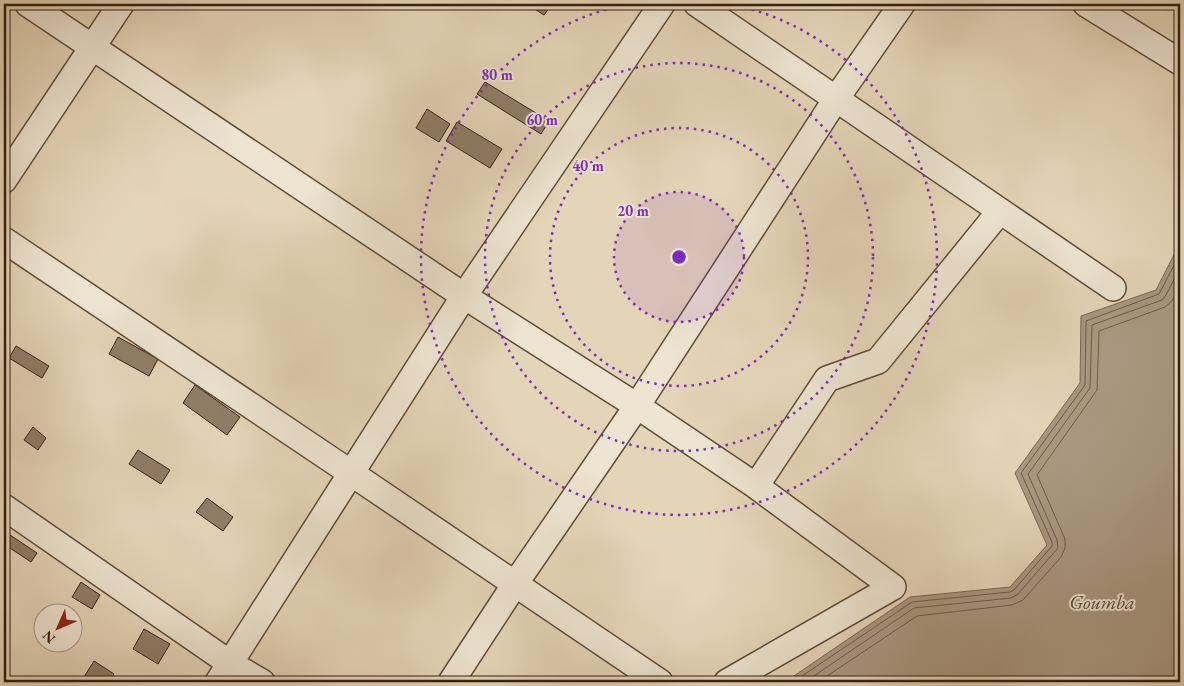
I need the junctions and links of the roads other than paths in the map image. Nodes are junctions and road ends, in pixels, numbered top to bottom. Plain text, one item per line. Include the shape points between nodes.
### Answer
1 (28, 4) edge
2 (120, 4) edge
3 (662, 4) edge
4 (697, 4) edge
5 (902, 4) edge
6 (1086, 4) edge
7 (92, 47) junction
8 (1180, 62) edge
9 (836, 99) junction
10 (4, 180) edge
11 (1000, 211) junction
12 (4, 240) edge
13 (1113, 288) dead end
14 (464, 296) junction
15 (637, 406) junction
16 (351, 473) junction
17 (756, 486) junction
18 (4, 507) edge
19 (515, 584) junction
20 (225, 673) edge
21 (262, 682) edge
22 (451, 682) edge
23 (660, 682) edge
24 (727, 682) edge

1 - 7 street
2 - 7 street
3 - 14 street
4 - 9 street
5 - 9 street
6 - 8 street
7 - 10 street
7 - 14 street
9 - 11 street
9 - 15 street
11 - 13 street
11 - 17 street via 878,361 827,379
12 - 16 street
14 - 15 street
14 - 16 street
15 - 17 street
15 - 19 street
16 - 19 street
16 - 20 street
17 - 24 street via 892,587
18 - 20 street
19 - 22 street
19 - 23 street
20 - 21 street

